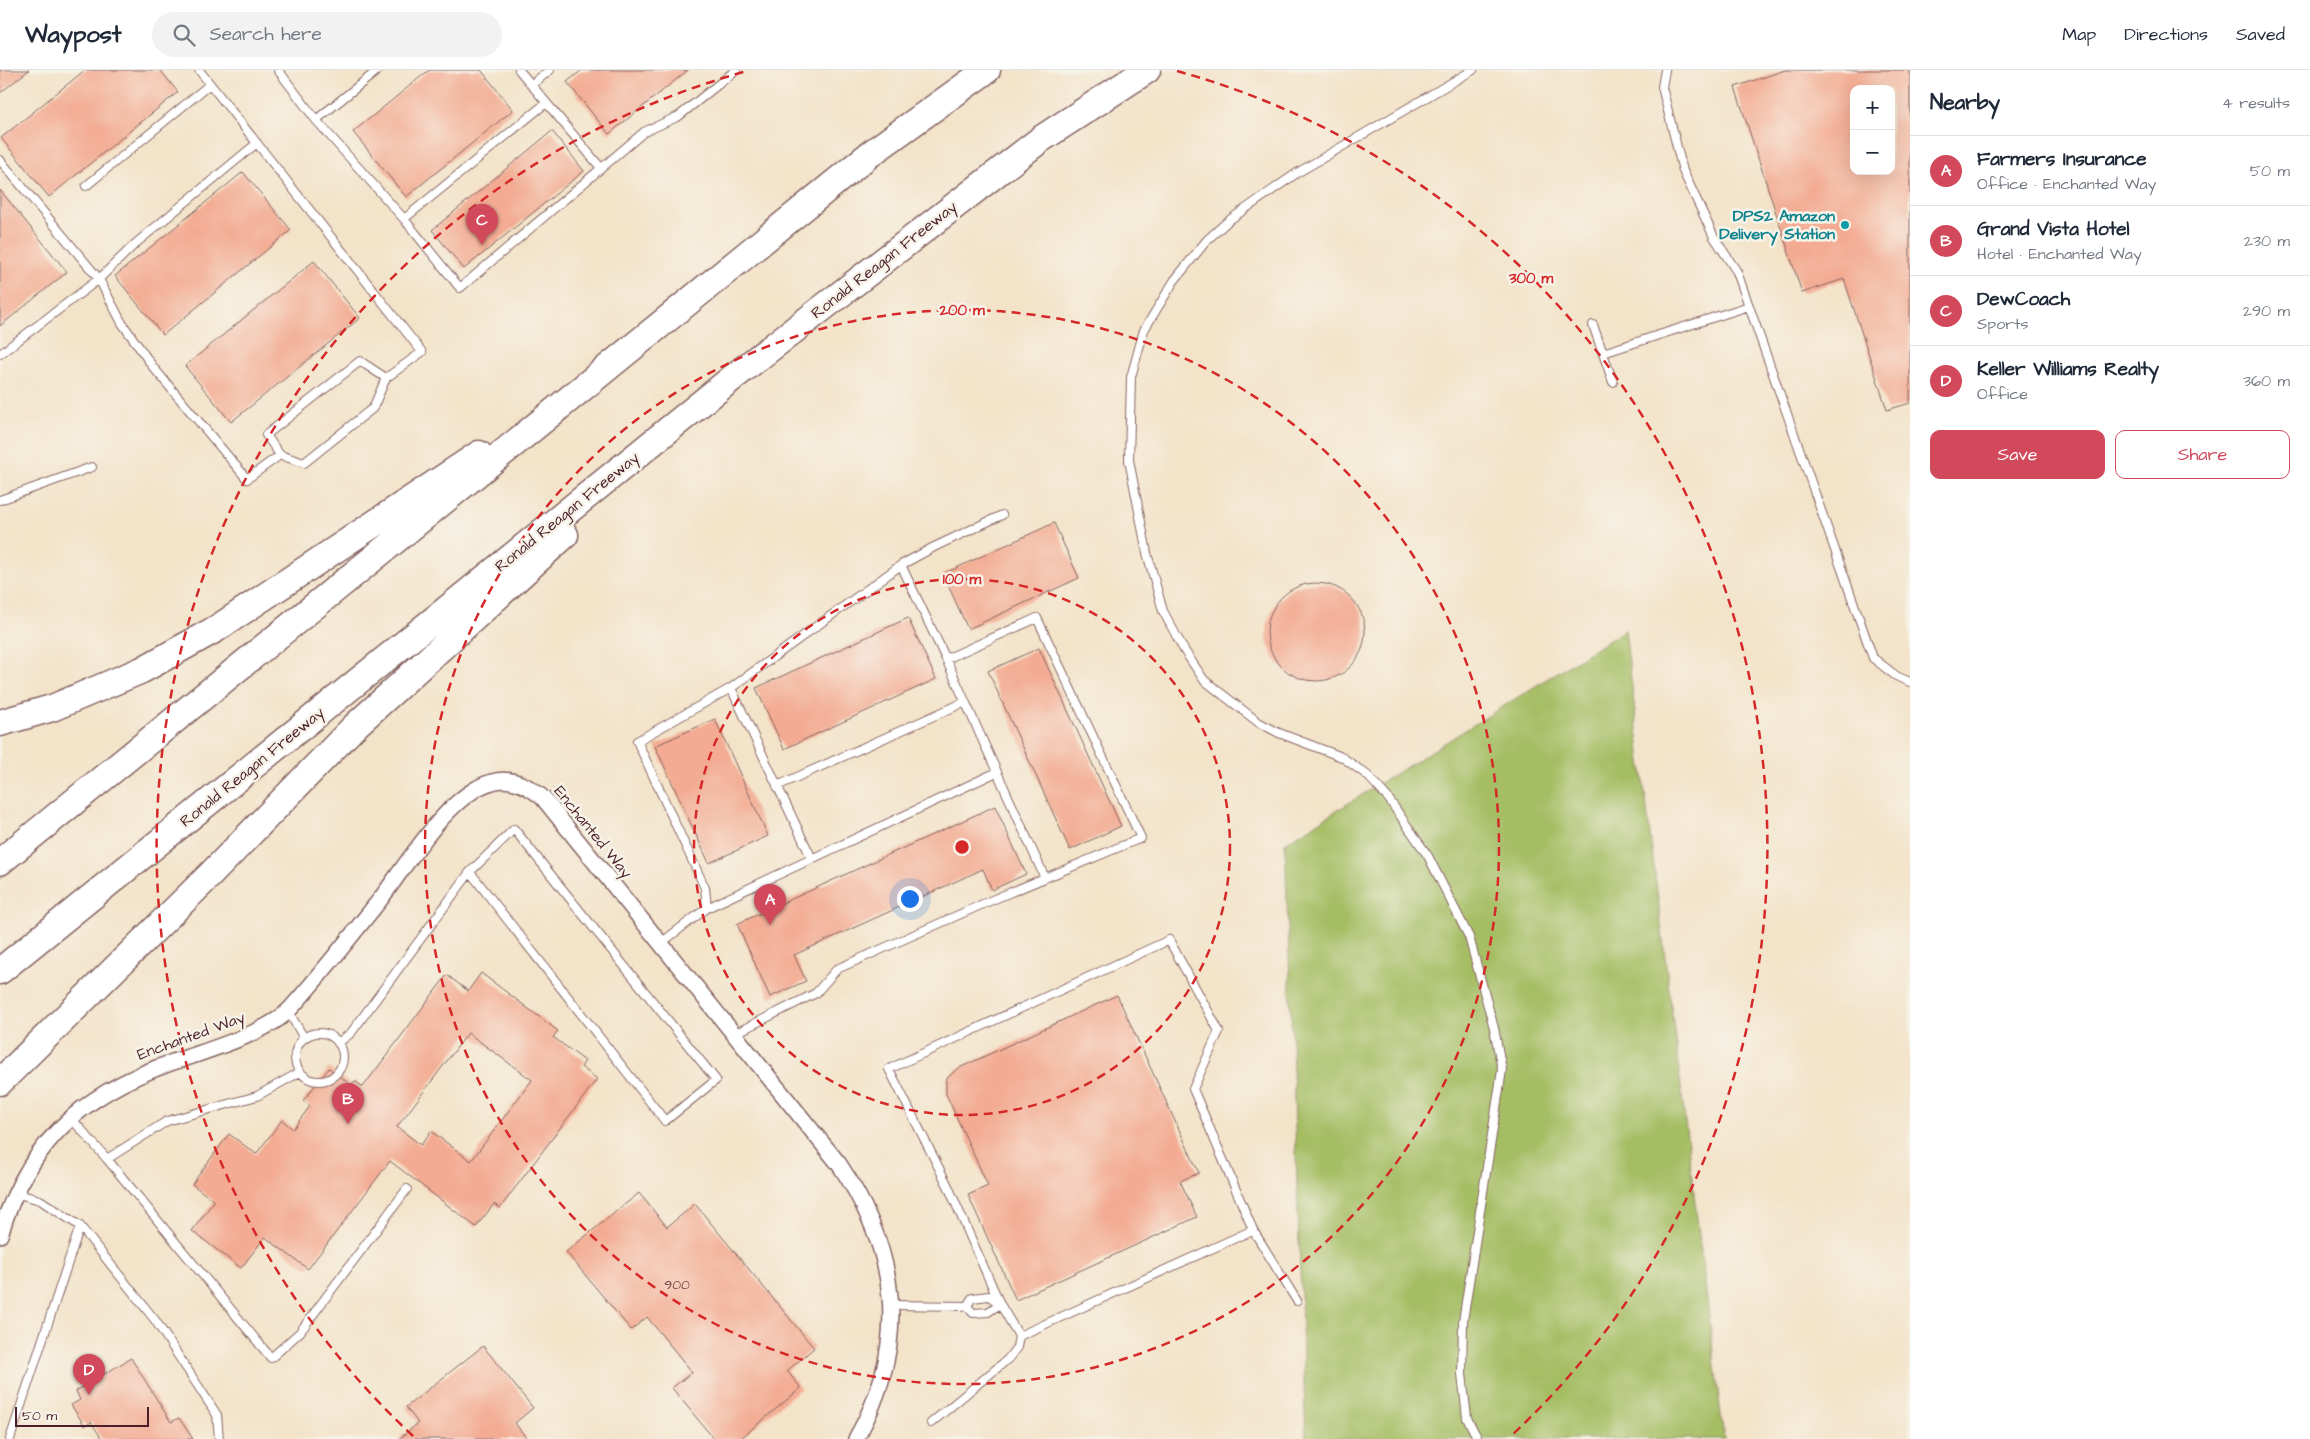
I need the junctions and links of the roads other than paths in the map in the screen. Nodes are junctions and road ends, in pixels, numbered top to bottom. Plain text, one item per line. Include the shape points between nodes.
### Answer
1 (199, 70) edge
2 (278, 70) edge
3 (378, 70) edge
4 (519, 70) edge
5 (550, 70) edge
6 (736, 70) edge
7 (986, 70) edge
8 (1147, 70) edge
9 (1473, 70) edge
10 (1665, 70) edge
11 (210, 84) junction
12 (532, 85) junction
13 (546, 103) junction
14 (316, 120) junction
15 (257, 143) junction
16 (0, 160) edge
17 (601, 168) junction
18 (86, 186) dead end
19 (404, 219) junction
20 (99, 279) junction
21 (1749, 306) junction
22 (1593, 324) dead end
23 (631, 350) junction
24 (0, 354) edge
25 (1603, 354) junction
26 (736, 375) junction
27 (386, 378) junction
28 (1613, 382) dead end
29 (280, 455) junction
30 (92, 467) dead end
31 (0, 500) edge
32 (1002, 515) dead end
33 (901, 565) junction
34 (946, 659) junction
35 (1910, 682) edge
36 (731, 688) junction
37 (966, 702) junction
38 (0, 723) edge
39 (997, 772) junction
40 (777, 786) junction
41 (812, 858) junction
42 (0, 862) edge
43 (470, 872) junction
44 (1045, 878) junction
45 (707, 908) junction
46 (661, 944) junction
47 (0, 971) edge
48 (288, 1011) junction
49 (734, 1034) junction
50 (304, 1038) junction
51 (338, 1043) junction
52 (300, 1072) junction
53 (0, 1082) edge
54 (71, 1118) junction
55 (107, 1159) junction
56 (407, 1189) dead end
57 (15, 1193) junction
58 (80, 1226) junction
59 (1253, 1230) junction
60 (0, 1235) edge
61 (1297, 1300) dead end
62 (1000, 1304) junction
63 (890, 1306) junction
64 (967, 1306) junction
65 (1019, 1336) junction
66 (932, 1422) dead end
67 (10, 1439) edge
68 (219, 1439) edge
69 (856, 1439) edge
70 (1478, 1439) edge

1 - 11 lane
2 - 14 lane
3 - 14 lane
4 - 12 lane
5 - 12 lane
6 - 17 lane via 679,116 644,132
7 - 23 highway via 870,154
8 - 26 highway, Ronald Reagan Freeway via 1041,139
9 - 70 lane via 1297,173 1228,220 1206,240 1174,281 1144,330 1132,376 1129,460 1147,553 1164,611 1204,680 1258,722 1342,757 1367,775 1388,798 1428,856 1469,937 1502,1070 1463,1322 1462,1374 1467,1418
10 - 21 lane via 1662,87 1684,171 1714,237 1737,272
11 - 15 lane
11 - 18 lane
12 - 13 lane
13 - 17 lane
13 - 19 lane
14 - 19 lane
15 - 20 lane
15 - 27 lane via 422,352
16 - 20 lane
17 - 19 lane via 460,288
20 - 24 lane
20 - 29 lane via 122,323 153,367 247,479
21 - 25 lane
21 - 35 lane via 1874,658 1896,676
22 - 25 lane
23 - 38 highway via 216,629 142,670 52,708
23 - 42 highway
25 - 28 lane
26 - 47 highway, Ronald Reagan Freeway
26 - 53 highway via 355,726 210,875
27 - 29 lane via 373,408 304,463
27 - 29 lane via 360,361 266,435
30 - 31 lane
32 - 33 lane
33 - 34 lane
33 - 36 lane
34 - 37 lane
34 - 44 lane via 1037,618 1141,838
36 - 40 lane
36 - 45 lane via 636,741 705,888
37 - 39 lane
37 - 40 lane
39 - 41 lane
39 - 44 lane
40 - 41 lane
41 - 45 lane
43 - 43 lane via 665,1121 716,1080 514,830
43 - 51 lane via 351,1033
44 - 49 lane via 837,969 816,993
45 - 46 lane
46 - 48 street, Enchanted Way via 543,798 519,782 491,782 471,792 438,822 379,901
46 - 49 street, Enchanted Way
48 - 50 lane
48 - 54 street, Enchanted Way via 230,1044 157,1066 122,1081
49 - 63 street, Enchanted Way via 858,1192 884,1254
50 - 51 lane via 318,1033
50 - 52 lane via 298,1043 294,1058
51 - 52 lane via 342,1058 336,1074 314,1080
52 - 55 lane via 257,1096 167,1121
54 - 55 lane
54 - 57 street, Enchanted Way via 37,1156
55 - 56 lane via 271,1358 300,1332
57 - 58 lane via 40,1200
57 - 60 street, Enchanted Way
58 - 67 lane
58 - 68 lane via 155,1320 217,1415
59 - 61 lane
59 - 62 lane via 1193,1089 1219,1031 1169,940 889,1069 948,1186
59 - 65 lane
62 - 64 lane via 988,1312 973,1312
62 - 64 lane via 989,1296 972,1298
62 - 65 lane
63 - 64 lane
63 - 69 street, Enchanted Way via 885,1366 869,1415
65 - 66 lane via 1017,1347 1008,1359

